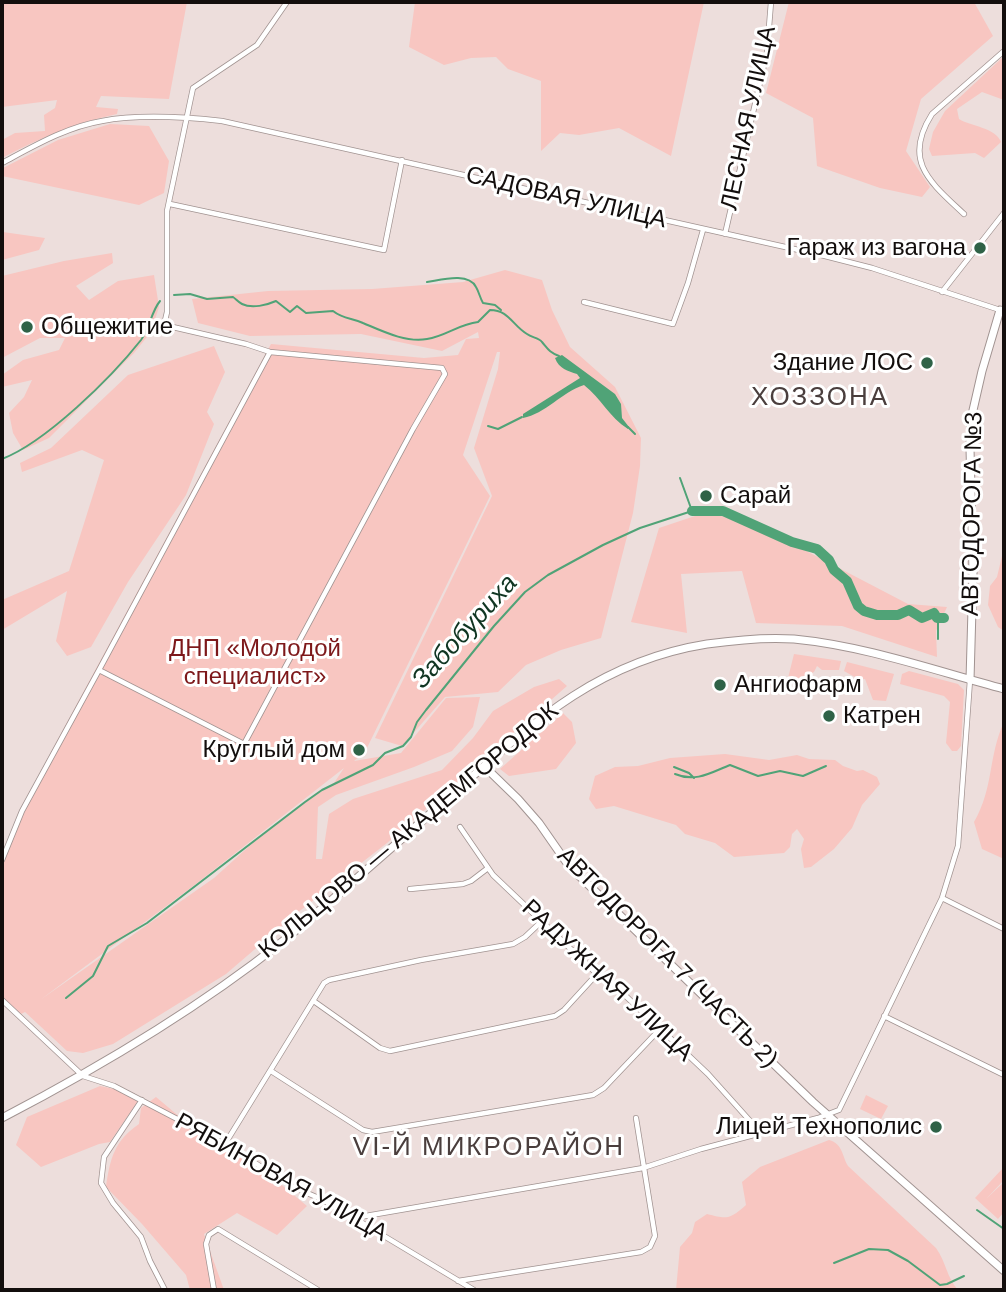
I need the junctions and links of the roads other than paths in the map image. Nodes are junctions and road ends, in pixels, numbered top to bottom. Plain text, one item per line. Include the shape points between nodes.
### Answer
1 (287, 2) edge
2 (771, 2) edge
3 (1004, 51) edge
4 (187, 117) junction
5 (402, 160) junction
6 (2, 163) edge
7 (169, 204) junction
8 (1004, 213) edge
9 (964, 214) dead end
10 (704, 230) junction
11 (725, 234) junction
12 (942, 292) junction
13 (584, 302) dead end
14 (1002, 310) edge
15 (270, 352) junction
16 (99, 670) junction
17 (970, 680) junction
18 (1004, 689) edge
19 (484, 766) junction
20 (460, 827) dead end
21 (2, 860) edge
22 (488, 868) junction
23 (410, 889) dead end
24 (942, 898) junction
25 (542, 921) junction
26 (1004, 929) edge
27 (597, 974) junction
28 (2, 1000) edge
29 (315, 1002) junction
30 (884, 1016) junction
31 (660, 1028) junction
32 (271, 1072) junction
33 (1004, 1075) edge
34 (83, 1076) junction
35 (142, 1100) junction
36 (827, 1115) junction
37 (2, 1118) edge
38 (636, 1118) dead end
39 (756, 1134) junction
40 (225, 1144) junction
41 (643, 1168) junction
42 (354, 1217) junction
43 (1004, 1271) edge
44 (458, 1280) junction
45 (165, 1290) edge
46 (214, 1290) edge
47 (318, 1290) edge
48 (473, 1290) edge

1 - 4 street via 257,45 193,88
2 - 11 street, ЛЕСНАЯ УЛИЦА via 766,52
3 - 9 street via 932,114 919,142 922,169
4 - 5 street, САДОВАЯ УЛИЦА
4 - 6 street, САДОВАЯ УЛИЦА via 102,120 55,135
4 - 7 street
5 - 7 street via 384,250
5 - 10 street, САДОВАЯ УЛИЦА
7 - 15 street via 164,325
8 - 12 street
10 - 11 street, САДОВАЯ УЛИЦА
10 - 13 street via 673,324
11 - 12 street, САДОВАЯ УЛИЦА via 821,254
12 - 14 street, САДОВАЯ УЛИЦА
14 - 17 main road, АВТОДОРОГА №3 via 971,419
15 - 16 street
15 - 16 street via 442,368 444,374 244,744
16 - 21 street via 22,811
17 - 18 main road, КОЛЬЦОВО — АКАДЕМГОРОДОК
17 - 19 main road, КОЛЬЦОВО — АКАДЕМГОРОДОК via 876,654 793,639 708,644 647,659 581,690 533,723
17 - 24 street via 958,846
19 - 34 main road, КОЛЬЦОВО — АКАДЕМГОРОДОК via 340,894 225,986
19 - 36 main road, АВТОДОРОГА 7 (ЧАСТЬ 2) via 525,807 569,866
20 - 22 street, РАДУЖНАЯ УЛИЦА
22 - 23 street via 463,884
22 - 25 street, РАДУЖНАЯ УЛИЦА
24 - 26 street
24 - 30 street
25 - 27 street, РАДУЖНАЯ УЛИЦА
25 - 29 street via 513,944 334,978 324,983
27 - 29 street via 555,1016 390,1051
27 - 31 street, РАДУЖНАЯ УЛИЦА
28 - 34 street
29 - 32 street
30 - 33 street
30 - 36 street via 839,1110
31 - 32 street via 593,1096 372,1132
31 - 39 street, РАДУЖНАЯ УЛИЦА via 731,1098
32 - 40 street
34 - 35 street, РЯБИНОВАЯ УЛИЦА
34 - 37 main road, КОЛЬЦОВО — АКАДЕМГОРОДОК
35 - 40 street, РЯБИНОВАЯ УЛИЦА
35 - 45 street via 104,1157 101,1183 141,1237
36 - 39 street
36 - 43 main road, АВТОДОРОГА 7 (ЧАСТЬ 2)
38 - 41 street
39 - 41 street
40 - 42 street, РЯБИНОВАЯ УЛИЦА via 292,1187
41 - 42 street
41 - 44 street via 655,1236 650,1247
42 - 44 street, РЯБИНОВАЯ УЛИЦА
44 - 48 street, РЯБИНОВАЯ УЛИЦА
46 - 47 street via 206,1244 218,1229

